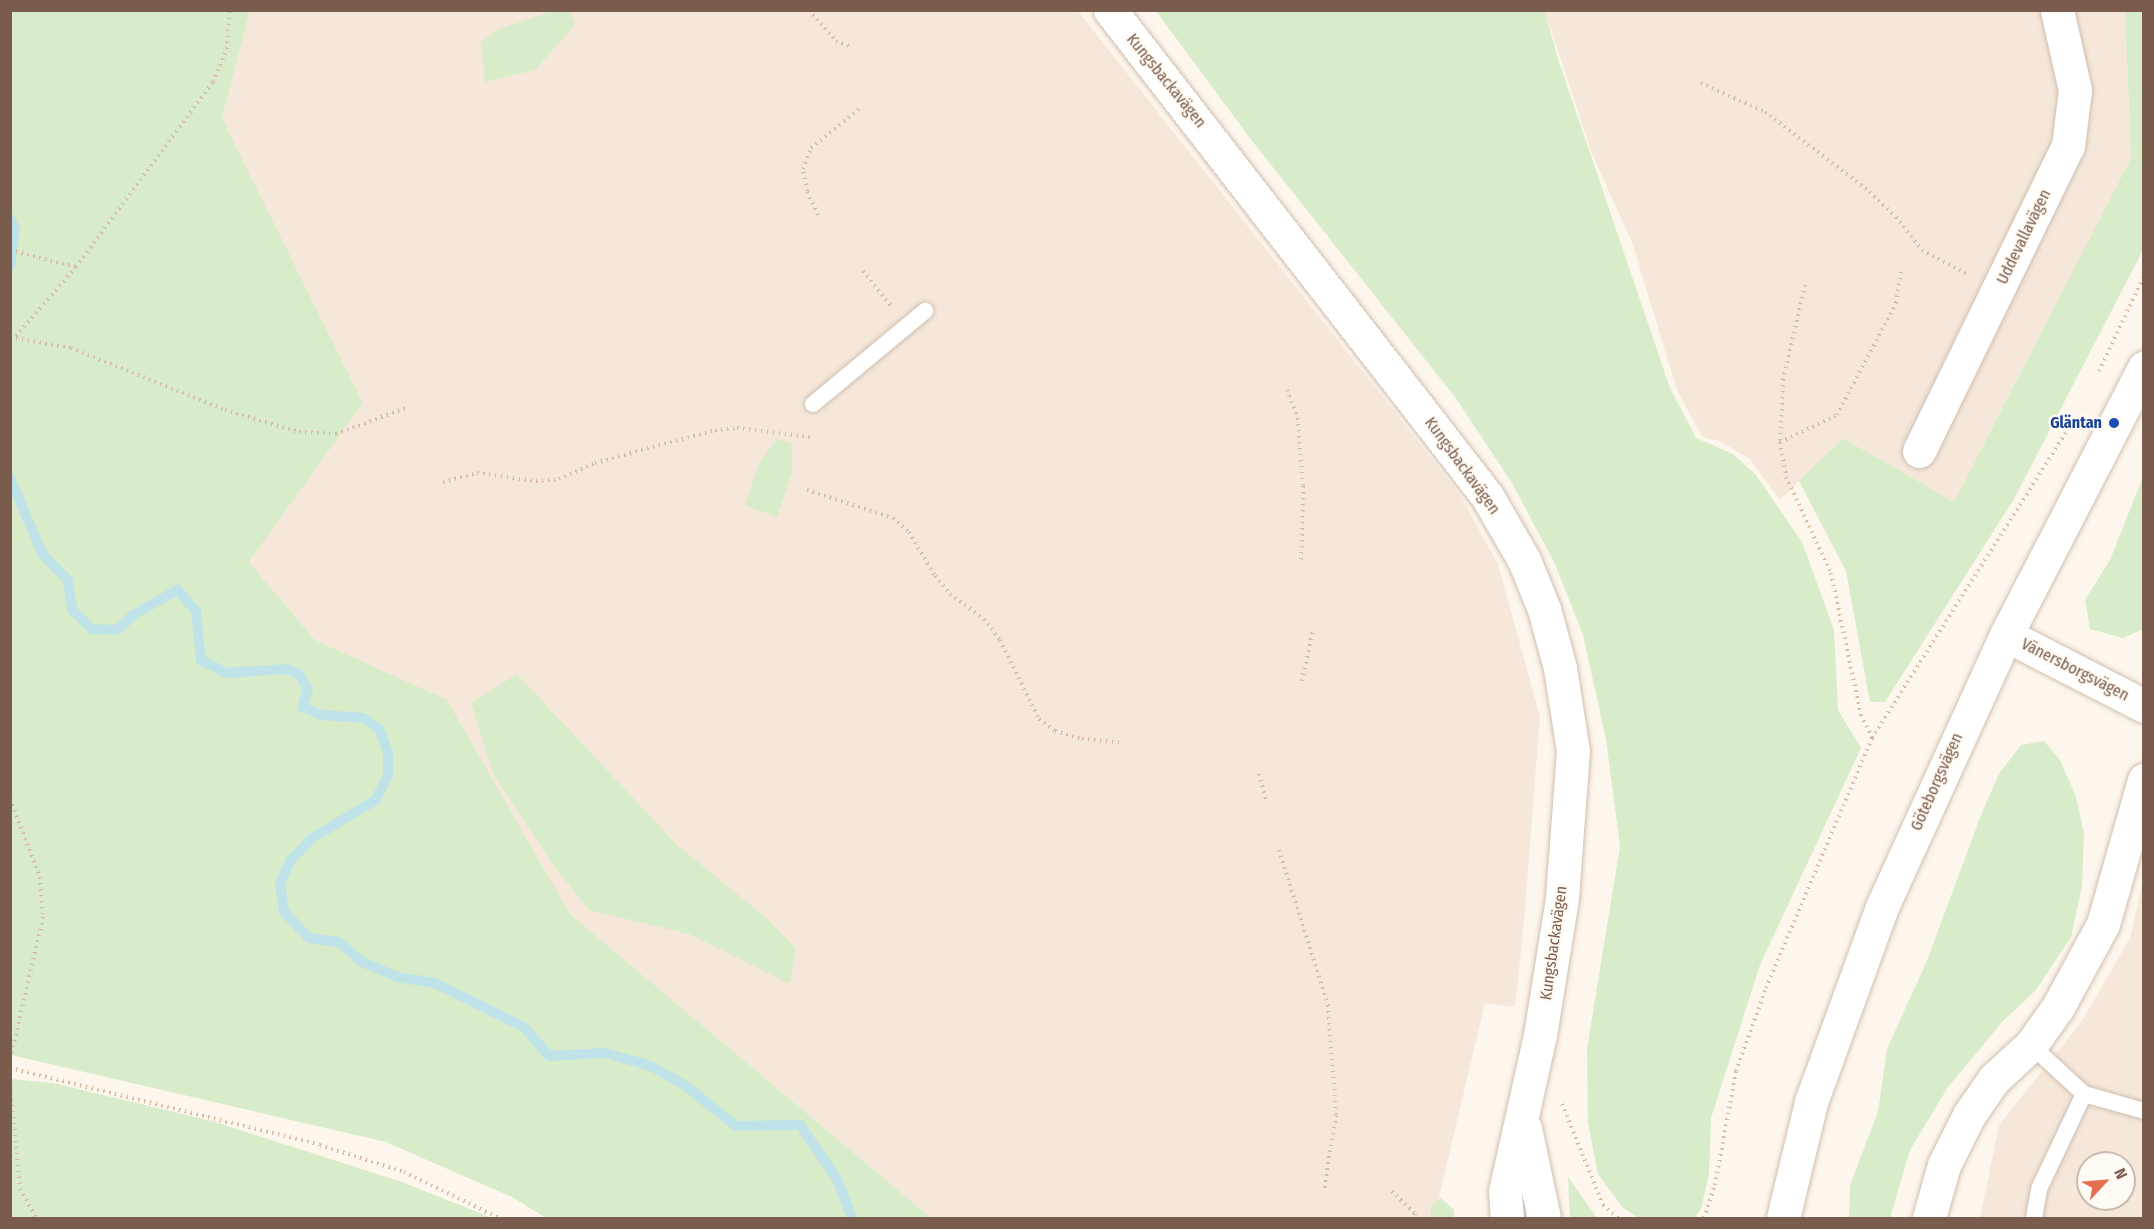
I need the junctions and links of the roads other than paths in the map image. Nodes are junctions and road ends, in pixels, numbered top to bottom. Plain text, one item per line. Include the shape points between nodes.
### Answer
1 (1110, 10) edge
2 (2057, 10) edge
3 (925, 310) dead end
4 (2144, 368) edge
5 (813, 404) dead end
6 (1919, 451) dead end
7 (2006, 635) junction
8 (2144, 706) edge
9 (2144, 780) edge
10 (2031, 1045) junction
11 (2084, 1094) junction
12 (2144, 1111) edge
13 (1523, 1120) junction
14 (1507, 1218) edge
15 (1544, 1218) edge
16 (1783, 1218) edge
17 (1929, 1218) edge
18 (2034, 1218) edge

1 - 13 street, Kungsbackavägen via 1487,496 1524,560 1544,609 1560,668 1573,751 1562,898
2 - 6 street, Uddevallavägen via 2075,90 2068,147
3 - 5 lane
4 - 7 street, Göteborgsvägen
7 - 8 street, Vänersborgsvägen
7 - 16 street, Göteborgsvägen via 1945,761 1852,984 1811,1102
9 - 10 street via 2103,924 2058,1007
10 - 11 lane
10 - 17 street via 1994,1079 1969,1115 1944,1165
11 - 12 lane
11 - 18 lane via 2039,1189
13 - 14 street, Kungsbackavägen via 1505,1191
13 - 15 street, Kungsbackavägen

